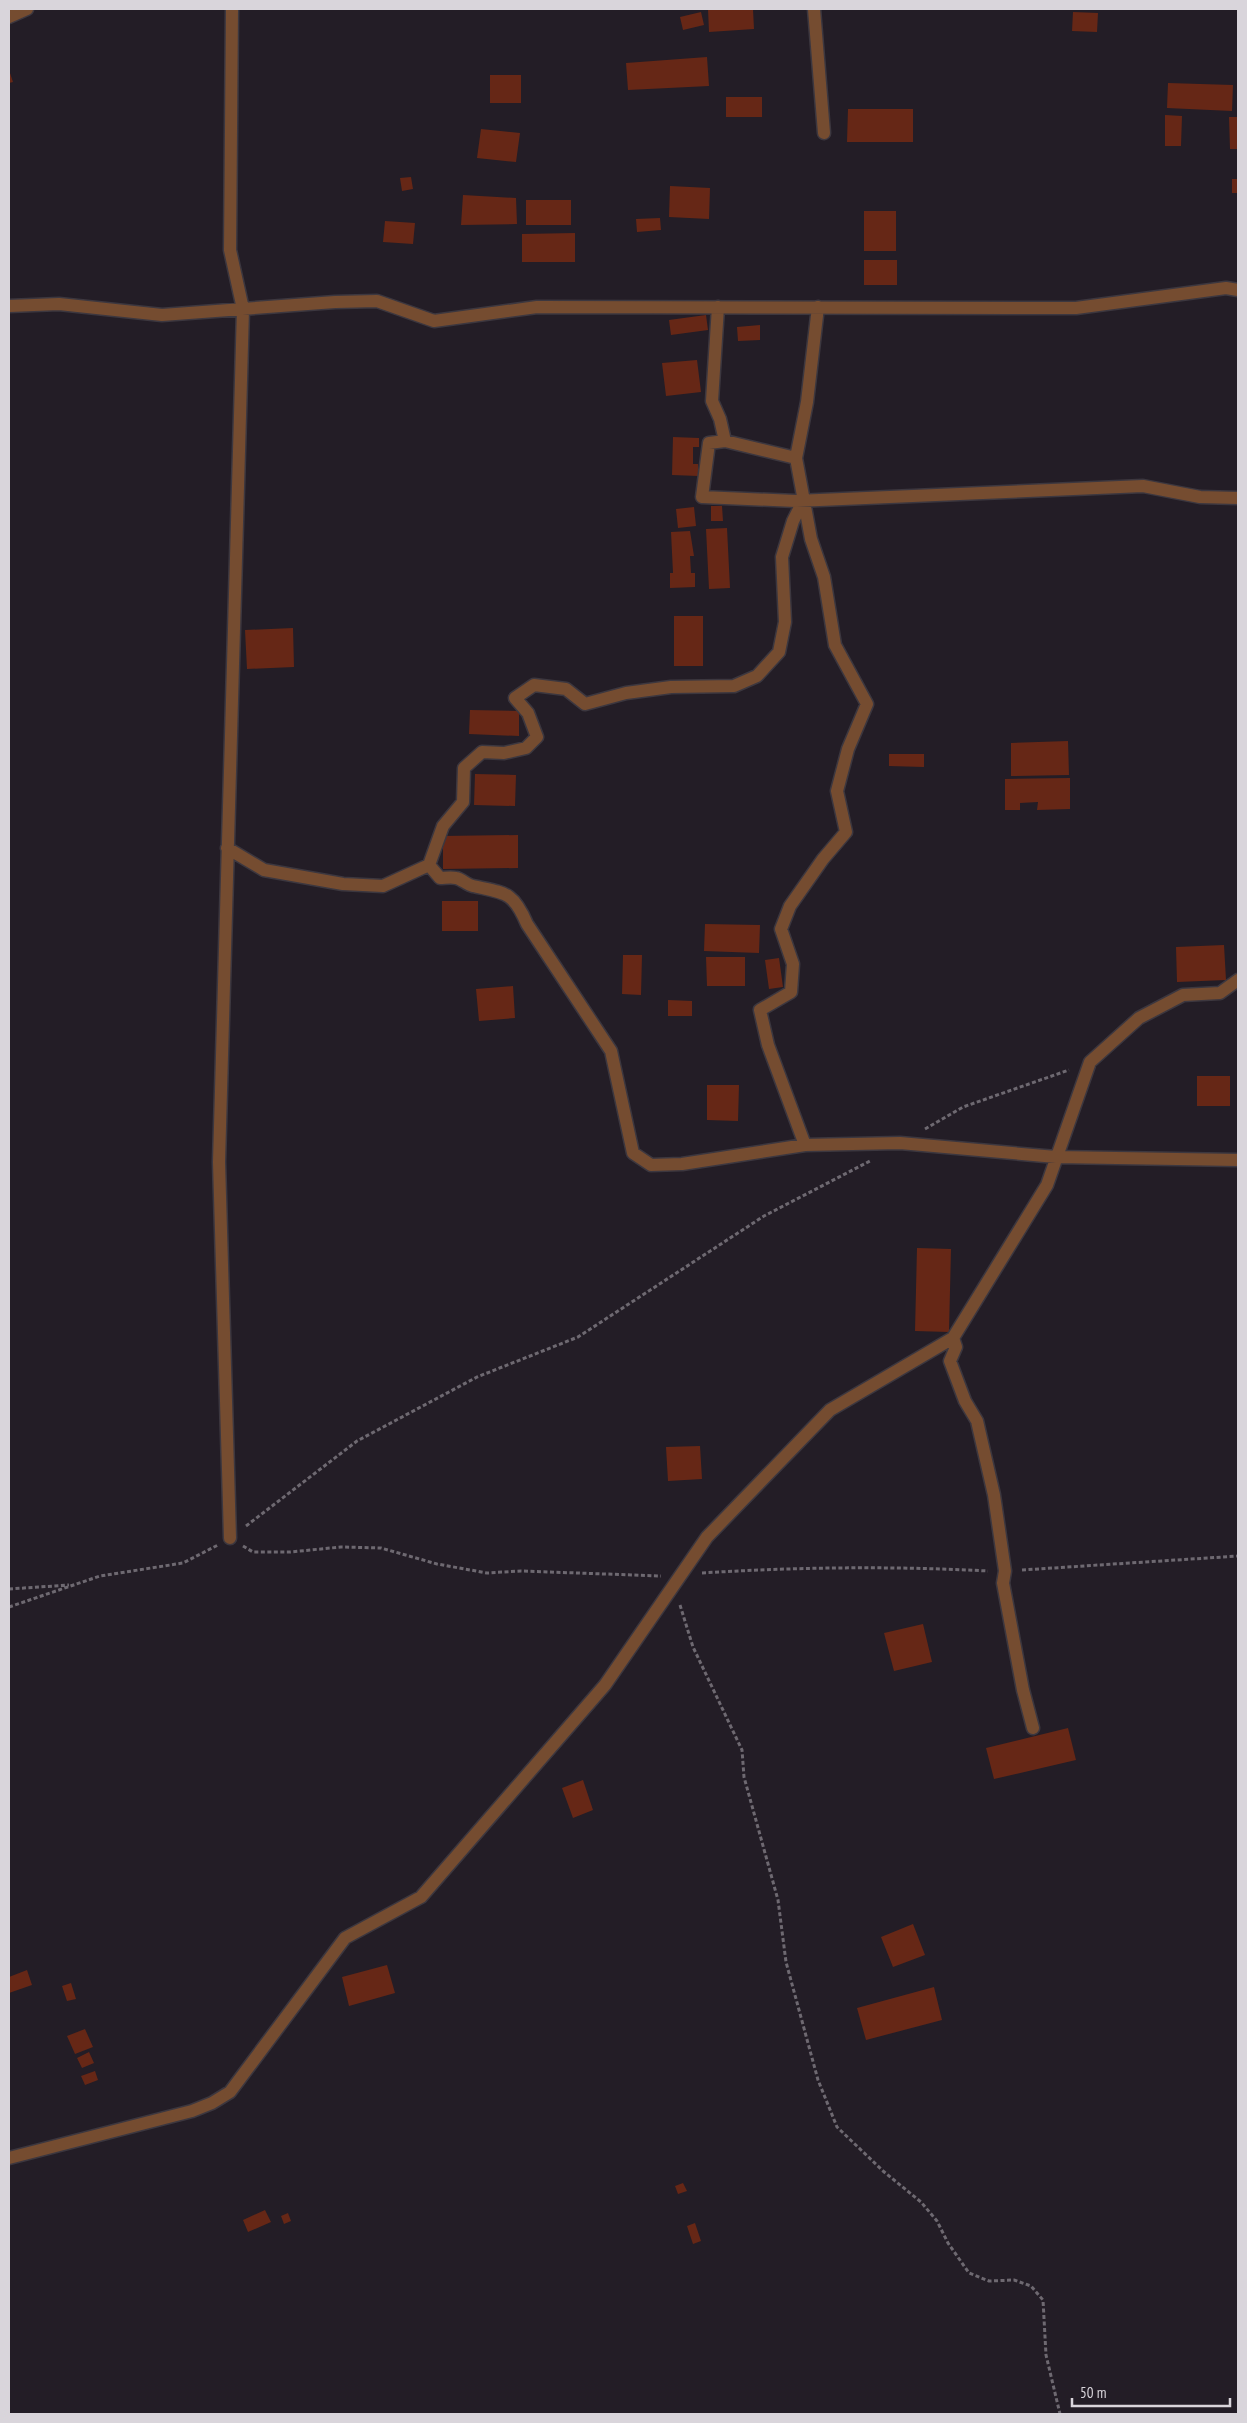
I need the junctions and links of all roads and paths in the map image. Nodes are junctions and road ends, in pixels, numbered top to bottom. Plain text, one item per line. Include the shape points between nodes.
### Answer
1 (27, 9) edge
2 (232, 9) edge
3 (814, 9) edge
4 (9, 17) edge
5 (824, 133) dead end
6 (1238, 290) edge
7 (10, 304) edge
8 (718, 308) junction
9 (818, 308) junction
10 (243, 309) junction
11 (725, 441) junction
12 (796, 458) junction
13 (1238, 498) edge
14 (803, 501) junction
15 (227, 848) junction
16 (429, 865) junction
17 (1238, 980) edge
18 (1090, 1062) junction
19 (900, 1143) junction
20 (805, 1145) junction
21 (1056, 1157) junction
22 (875, 1158) dead end
23 (1238, 1160) edge
24 (953, 1338) junction
25 (230, 1538) junction
26 (1238, 1556) edge
27 (1005, 1571) junction
28 (677, 1581) junction
29 (75, 1585) junction
30 (9, 1589) edge
31 (9, 1607) edge
32 (1033, 1728) dead end
33 (9, 2158) edge
34 (1060, 2414) edge

1 - 4 street
2 - 10 street via 230,250
3 - 5 street
6 - 9 street via 1226,288 1076,308
7 - 10 street via 59,304 162,315
8 - 9 street
8 - 10 street via 537,307 434,320 377,302
8 - 11 street via 712,402
9 - 12 street via 807,402
10 - 15 street
11 - 12 street
11 - 14 street via 710,443 702,496
12 - 14 street
13 - 14 street via 1200,497 1143,486
14 - 16 street via 782,557 785,622 779,652 757,676 734,686 671,687 626,693 585,704 566,689 534,685 515,698 528,713 537,737 526,748 504,753 482,752 464,768 463,802 443,826
14 - 20 street via 811,540 824,577 835,645 867,704 848,749 837,791 846,832 790,906 782,929 793,964 791,992 760,1010 768,1044
15 - 16 street via 264,870 343,884 383,886
15 - 25 street via 219,1162
16 - 20 street via 440,878 456,878 472,886 507,894 520,906 528,924 611,1051 633,1153 651,1165 682,1164
17 - 18 street via 1220,993 1183,995 1138,1018
18 - 19 path via 963,1107
18 - 21 street
19 - 20 street
19 - 21 street
21 - 23 street
21 - 24 street via 1047,1185
22 - 25 path via 764,1216 578,1337 477,1377 357,1441
24 - 27 street via 956,1347 950,1361 965,1401 977,1421 994,1495
24 - 28 street via 830,1410 707,1537
25 - 28 path via 253,1552 381,1548 437,1564 487,1573 521,1571
25 - 29 path via 183,1563 100,1576
26 - 27 path
27 - 28 path via 792,1567 700,1573
27 - 32 street via 1003,1583 1022,1690
28 - 33 street via 605,1685 421,1897 344,1938 230,2092 192,2111
28 - 34 path via 693,1647 742,1750 744,1777 778,1900 786,1962 818,2080 837,2127 883,2171 922,2202 969,2273 990,2281 1014,2280 1031,2286 1042,2300 1046,2355
29 - 30 path
29 - 31 path

